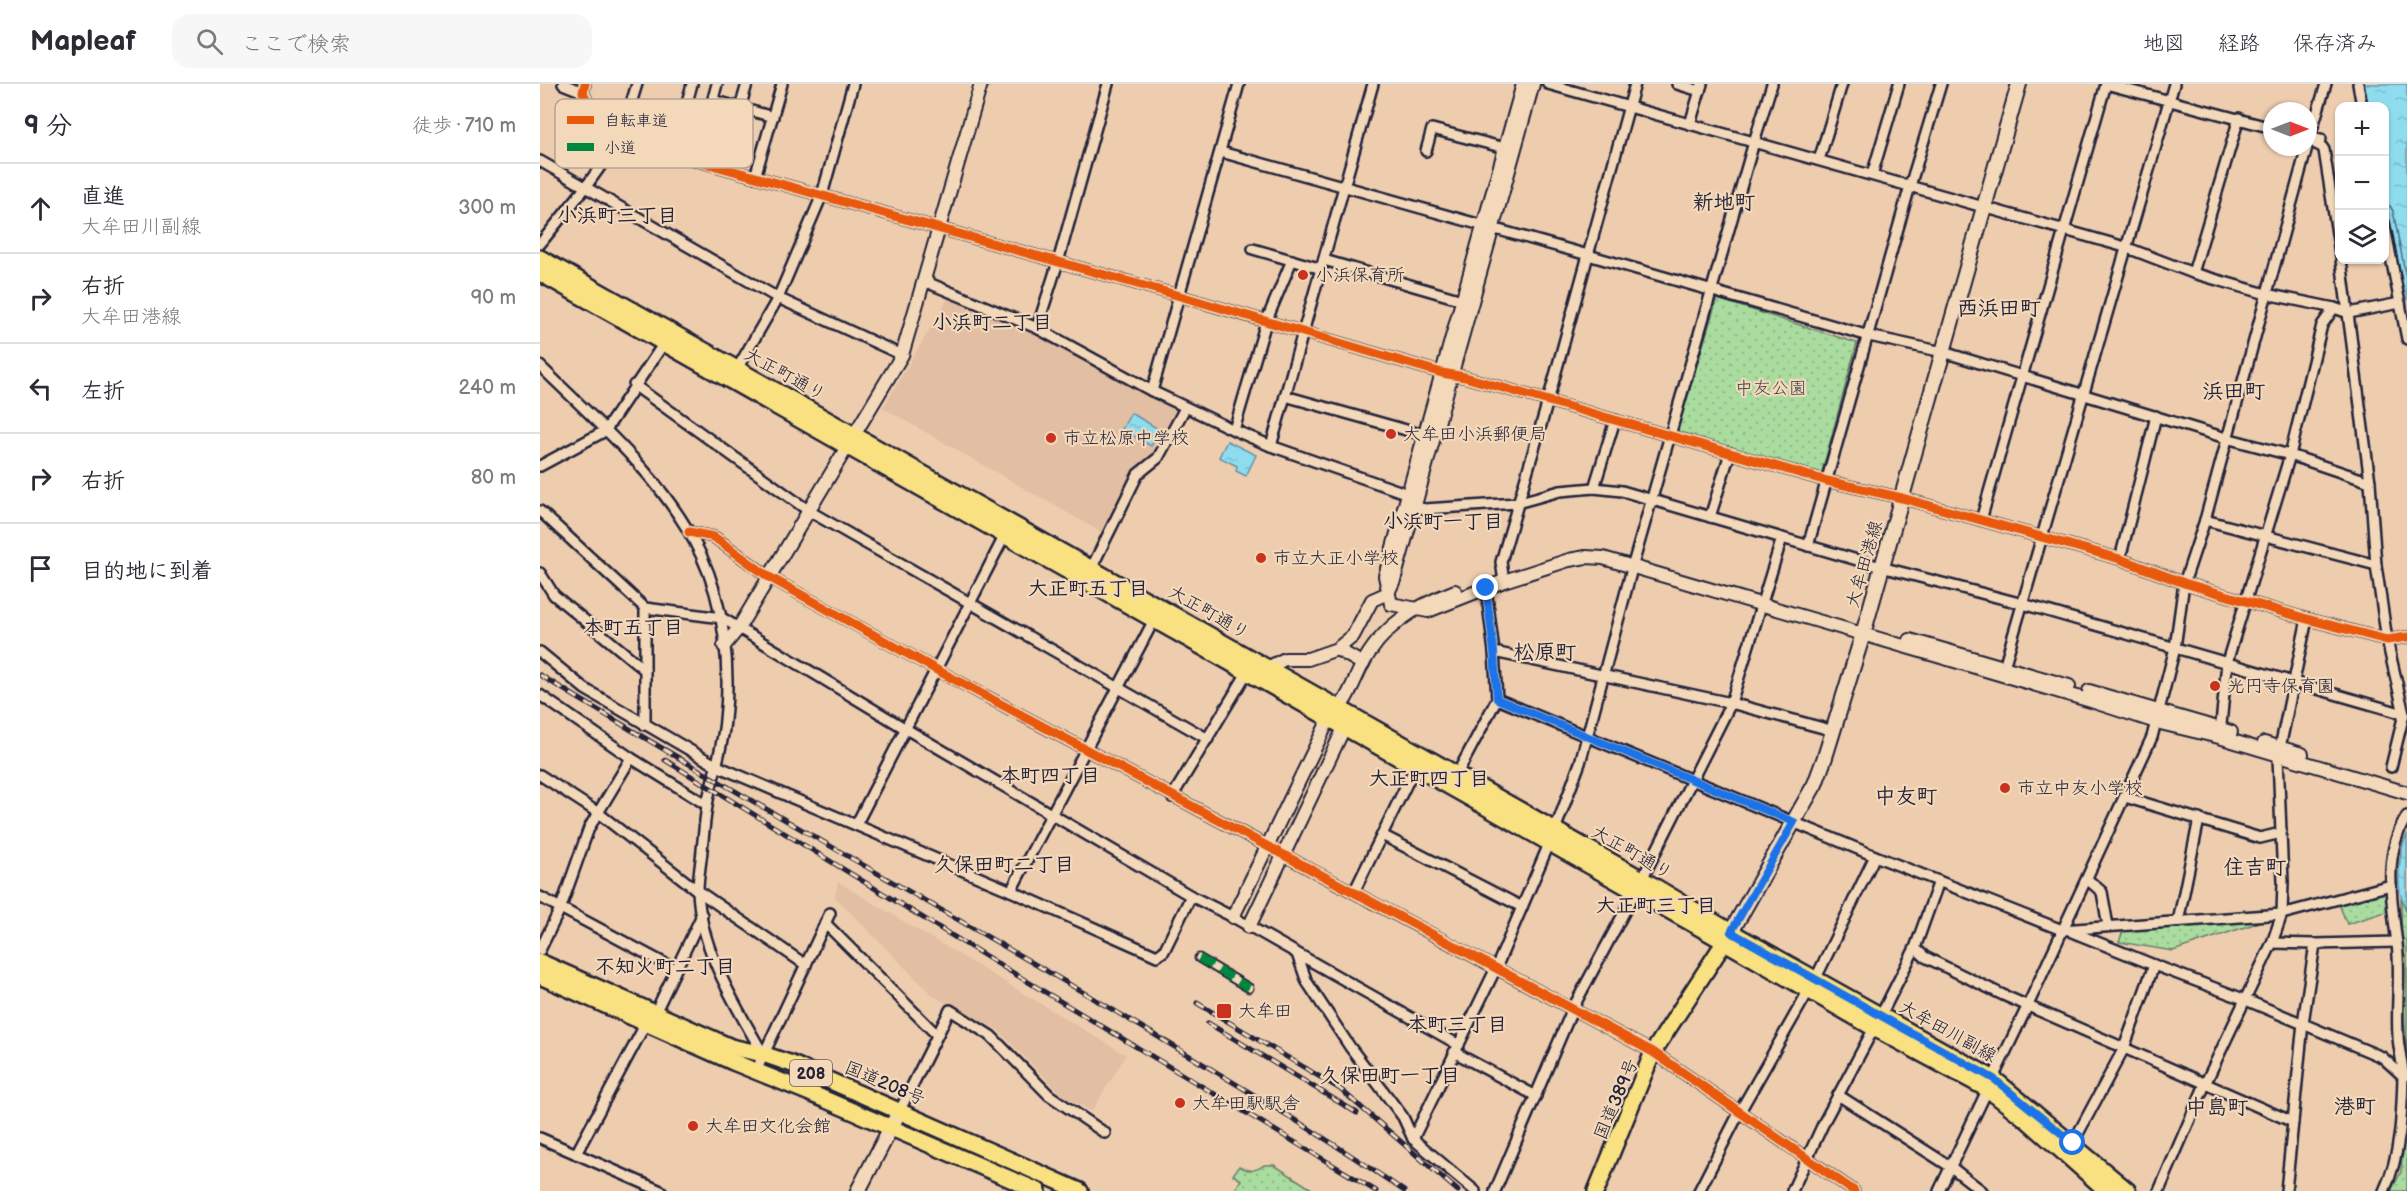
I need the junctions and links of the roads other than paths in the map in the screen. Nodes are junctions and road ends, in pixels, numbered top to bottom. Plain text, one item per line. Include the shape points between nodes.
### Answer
1 (563, 84) edge
2 (637, 84) edge
3 (692, 84) edge
4 (717, 84) edge
5 (747, 84) edge
6 (782, 84) edge
7 (853, 84) edge
8 (979, 84) edge
9 (1108, 84) edge
10 (1239, 84) edge
11 (1373, 84) edge
12 (1522, 84) edge
13 (1533, 84) edge
14 (1548, 84) edge
15 (1635, 84) edge
16 (1677, 84) edge
17 (1773, 84) edge
18 (1842, 84) edge
19 (1899, 84) edge
20 (1941, 84) edge
21 (2019, 84) edge
22 (2106, 84) edge
23 (2174, 84) edge
24 (2326, 84) edge
25 (2358, 84) edge
26 (1701, 87) edge
27 (584, 88) edge
28 (632, 99) edge
29 (688, 99) edge
30 (713, 99) edge
31 (743, 99) edge
32 (2169, 102) junction
33 (2361, 102) edge
34 (1629, 106) junction
35 (753, 112) edge
36 (2317, 113) edge
37 (772, 117) junction
38 (2239, 118) junction
39 (1690, 124) junction
40 (2263, 125) edge
41 (1754, 142) junction
42 (2317, 144) edge
43 (1505, 148) junction
44 (1426, 151) dead end
45 (1221, 152) junction
46 (2304, 156) edge
47 (1819, 160) junction
48 (540, 161) edge
49 (599, 168) edge
50 (724, 168) edge
51 (1872, 175) junction
52 (755, 177) junction
53 (1910, 186) junction
54 (585, 188) junction
55 (1346, 188) junction
56 (822, 195) junction
57 (1984, 207) junction
58 (2335, 221) edge
59 (1488, 228) junction
60 (938, 229) junction
61 (2063, 230) junction
62 (540, 244) edge
63 (2389, 244) edge
64 (2125, 247) junction
65 (1253, 249) dead end
66 (1588, 255) junction
67 (540, 258) edge
68 (1292, 260) junction
69 (1058, 262) junction
70 (1323, 264) junction
71 (2341, 264) edge
72 (540, 273) edge
73 (2193, 273) junction
74 (925, 278) junction
75 (1713, 292) junction
76 (2266, 294) junction
77 (1180, 296) junction
78 (778, 298) junction
79 (1462, 300) junction
80 (2400, 303) junction
81 (2334, 308) junction
82 (2349, 313) junction
83 (1266, 322) junction
84 (1037, 328) junction
85 (1305, 333) junction
86 (1869, 336) junction
87 (2407, 339) edge
88 (664, 343) junction
89 (1943, 352) junction
90 (902, 355) junction
91 (737, 369) junction
92 (541, 370) edge
93 (1447, 374) junction
94 (2022, 375) junction
95 (634, 385) junction
96 (1152, 391) junction
97 (2084, 395) junction
98 (1285, 396) junction
99 (1548, 401) junction
100 (1185, 408) junction
101 (2156, 416) junction
102 (1615, 420) junction
103 (1234, 430) junction
104 (605, 431) junction
105 (1424, 435) junction
106 (1671, 436) junction
107 (2226, 438) junction
108 (851, 441) junction
109 (1271, 446) junction
110 (1730, 453) junction
111 (2290, 455) junction
112 (540, 466) edge
113 (1827, 481) junction
114 (2370, 482) junction
115 (1594, 488) junction
116 (1408, 494) junction
117 (1902, 498) junction
118 (1652, 500) junction
119 (1517, 503) junction
120 (1415, 507) junction
121 (809, 511) junction
122 (540, 512) edge
123 (1710, 517) junction
124 (1981, 520) junction
125 (2205, 520) junction
126 (689, 532) junction
127 (1005, 535) junction
128 (2267, 536) junction
129 (1782, 538) junction
130 (2043, 538) junction
131 (1808, 546) junction
132 (2120, 559) junction
133 (1634, 564) junction
134 (2376, 566) junction
135 (1881, 567) junction
136 (540, 573) edge
137 (1089, 574) junction
138 (769, 577) junction
139 (1503, 578) junction
140 (2184, 584) junction
141 (1486, 588) junction
142 (1388, 593) junction
143 (1762, 600) junction
144 (2246, 601) junction
145 (969, 604) junction
146 (2024, 604) junction
147 (645, 608) junction
148 (1415, 610) junction
149 (722, 618) junction
150 (1155, 618) junction
151 (2307, 619) junction
152 (738, 629) junction
153 (1864, 630) junction
154 (2407, 637) edge
155 (2387, 640) junction
156 (724, 646) junction
157 (2175, 648) junction
158 (1337, 649) junction
159 (540, 652) edge
160 (1494, 652) junction
161 (2227, 662) junction
162 (1363, 664) junction
163 (2004, 667) junction
164 (935, 669) junction
165 (645, 670) junction
166 (1258, 672) junction
167 (1604, 674) junction
168 (2295, 681) junction
169 (1118, 689) junction
170 (541, 697) edge
171 (1497, 699) junction
172 (1731, 703) junction
173 (1335, 713) junction
174 (2404, 714) junction
175 (2156, 717) junction
176 (645, 725) junction
177 (1345, 726) junction
178 (906, 729) junction
179 (1834, 732) junction
180 (2220, 733) junction
181 (1589, 736) junction
182 (1208, 739) junction
183 (1086, 751) junction
184 (2279, 752) junction
185 (631, 758) junction
186 (1418, 761) junction
187 (717, 766) junction
188 (2391, 767) dead end
189 (540, 775) edge
190 (1456, 776) junction
191 (1691, 780) junction
192 (2407, 784) edge
193 (2407, 793) edge
194 (1172, 797) junction
195 (2125, 797) junction
196 (707, 805) junction
197 (597, 812) junction
198 (1051, 813) junction
199 (2407, 816) edge
200 (2199, 819) junction
201 (1794, 822) junction
202 (856, 825) junction
203 (2281, 833) junction
204 (1382, 835) junction
205 (1552, 837) junction
206 (1265, 846) junction
207 (1283, 855) junction
208 (1875, 856) junction
209 (2087, 879) junction
210 (1939, 881) junction
211 (1639, 885) junction
212 (2391, 885) junction
213 (698, 891) junction
214 (1011, 891) junction
215 (1354, 892) junction
216 (1191, 896) junction
217 (540, 897) edge
218 (561, 907) junction
219 (1522, 907) junction
220 (830, 913) dead end
221 (702, 914) junction
222 (2282, 914) junction
223 (1233, 917) junction
224 (2178, 922) junction
225 (825, 923) junction
226 (2108, 926) junction
227 (1250, 927) junction
228 (2066, 930) junction
229 (1728, 937) junction
230 (2397, 942) junction
231 (2272, 943) junction
232 (2315, 944) junction
233 (1915, 948) junction
234 (540, 950) edge
235 (1296, 954) junction
236 (1199, 958) dead end
237 (540, 963) edge
238 (806, 965) junction
239 (2154, 965) junction
240 (1496, 968) junction
241 (675, 969) junction
242 (540, 976) edge
243 (1813, 984) junction
244 (1249, 988) dead end
245 (2246, 1000) junction
246 (2028, 1005) junction
247 (1572, 1008) junction
248 (651, 1018) junction
249 (1877, 1022) junction
250 (2303, 1023) junction
251 (937, 1035) junction
252 (2124, 1048) junction
253 (1457, 1049) junction
254 (1653, 1052) junction
255 (763, 1054) junction
256 (756, 1071) junction
257 (2405, 1075) edge
258 (2206, 1082) junction
259 (1991, 1084) junction
260 (1838, 1095) junction
261 (1536, 1096) junction
262 (900, 1110) junction
263 (1738, 1113) junction
264 (2293, 1122) junction
265 (891, 1127) junction
266 (1105, 1133) dead end
267 (540, 1138) edge
268 (1413, 1139) junction
269 (2073, 1143) junction
270 (576, 1154) junction
271 (1808, 1160) junction
272 (1951, 1167) junction
273 (661, 1191) edge
274 (858, 1191) edge
275 (1038, 1191) edge
276 (1080, 1191) edge
277 (1475, 1191) edge
278 (1495, 1191) edge
279 (1596, 1191) edge
280 (1699, 1191) edge
281 (1792, 1191) edge
282 (1854, 1191) edge
283 (1940, 1191) edge
284 (1982, 1191) edge
285 (2107, 1191) edge
286 (2128, 1191) edge
287 (2159, 1191) edge
288 (2286, 1191) edge
289 (2384, 1191) edge

1 - 27 street
2 - 28 street
3 - 29 street
4 - 30 street
5 - 31 street
6 - 37 street
7 - 56 street
8 - 60 street
9 - 69 street
10 - 45 street
11 - 55 street
12 - 43 street
13 - 59 street
14 - 34 street
15 - 34 street
16 - 26 street
17 - 41 street
18 - 47 street
19 - 51 street
20 - 53 street
21 - 57 main road, 大牟田港線
22 - 32 street
22 - 61 street
23 - 32 street
24 - 36 street
25 - 33 street
26 - 39 street
32 - 38 street
32 - 64 street
34 - 39 street
34 - 66 street
35 - 37 street
37 - 52 street
38 - 40 street
38 - 73 street
39 - 41 street
41 - 47 street
41 - 75 street
42 - 58 street via 2324,150
43 - 44 street via 1432,129
43 - 59 street
45 - 55 street
45 - 77 street
46 - 76 street
47 - 51 street
48 - 54 street
49 - 54 street
50 - 52 street
51 - 53 street
52 - 56 street
53 - 57 street
53 - 86 street
54 - 62 street
54 - 78 street
55 - 59 street
55 - 70 street
56 - 60 street
56 - 78 street
57 - 61 street
57 - 89 main road, 大牟田港線
59 - 66 street
59 - 79 street
59 - 93 street
60 - 69 street
60 - 74 street
61 - 64 street
61 - 94 street
63 - 80 street
64 - 73 street
64 - 97 street
65 - 68 street
66 - 75 street
66 - 99 street
67 - 91 main road, 大正町通り
68 - 70 street
68 - 83 street
69 - 77 street
69 - 84 street
70 - 79 street
70 - 85 street
71 - 82 street
72 - 88 main road, 大正町通り
73 - 76 street
74 - 84 street
74 - 90 street
75 - 86 street
75 - 106 street
76 - 81 street
76 - 107 street
77 - 83 street
77 - 96 street
78 - 90 street
78 - 91 street
79 - 93 street
80 - 82 street
80 - 87 street
81 - 82 street
81 - 111 street via 2322,325
82 - 114 street
83 - 85 street
83 - 103 street
84 - 96 street
85 - 93 street
85 - 98 street
86 - 89 street
86 - 113 street
88 - 95 street
88 - 108 main road, 大正町通り
89 - 94 street
89 - 117 main road, 大牟田港線
90 - 108 street
91 - 108 main road, 大正町通り
92 - 104 street
93 - 99 street
93 - 105 street
93 - 120 street
94 - 97 street
94 - 124 street
95 - 104 street
95 - 121 street
96 - 100 street
97 - 101 street
97 - 130 street
98 - 105 street
98 - 109 street
99 - 102 street
99 - 119 street
100 - 103 street
100 - 137 street via 1158,459 1138,474
101 - 107 street
101 - 132 street
102 - 106 street
102 - 115 street
103 - 109 street
104 - 112 street
104 - 126 street via 668,500
105 - 116 street
106 - 110 street
106 - 118 street
107 - 111 street
107 - 125 street
108 - 121 street
108 - 127 main road, 大正町通り
108 - 137 main road, 大正町通り
109 - 116 street
110 - 113 street
110 - 123 street
111 - 114 street
111 - 128 street
113 - 117 street
113 - 131 street
114 - 134 street
115 - 118 street
115 - 119 street via 1560,491
116 - 120 street
116 - 142 street via 1385,576
117 - 124 street
117 - 135 main road, 大牟田港線
118 - 123 street
118 - 133 street
119 - 120 street
119 - 139 street via 1501,562
120 - 142 street
121 - 138 street
121 - 145 street
122 - 147 street
123 - 129 street
124 - 130 street
125 - 128 street
125 - 140 street
126 - 138 street via 714,537
126 - 149 street via 702,557
127 - 137 main road, 大正町通り
127 - 145 street
128 - 134 street
128 - 144 street
129 - 131 street
129 - 143 street
130 - 132 street
130 - 146 street
131 - 135 street
132 - 140 street
133 - 139 street via 1586,557
133 - 143 street
133 - 167 street
134 - 155 street
135 - 146 street
135 - 153 main road, 大牟田港線
136 - 165 street via 554,595
137 - 150 main road, 大正町通り
137 - 166 main road, 大正町通り
138 - 152 street
138 - 164 street
139 - 141 street
139 - 148 street via 1423,603
140 - 144 street
140 - 157 street
141 - 148 street via 1428,611
141 - 160 street
142 - 148 street via 1391,604
142 - 158 street via 1372,600 1353,636
143 - 153 street
143 - 172 street
144 - 151 street
144 - 161 street
145 - 164 street
145 - 169 street
146 - 157 street
146 - 163 street
147 - 149 street
147 - 165 street
148 - 162 street via 1381,637
149 - 152 street
149 - 156 street
150 - 166 main road, 大正町通り
150 - 169 street
151 - 155 street
151 - 168 street
152 - 156 street
152 - 178 street
153 - 163 street
153 - 175 street
153 - 179 main road, 大牟田港線
154 - 155 street
155 - 174 street
156 - 187 street via 725,720
157 - 161 street
157 - 175 street
158 - 162 street
158 - 166 street via 1308,659 1285,659
159 - 176 street via 585,689
160 - 167 street
160 - 171 street
161 - 168 street
161 - 180 street
162 - 173 street
163 - 175 street
164 - 178 street
164 - 183 street
165 - 176 street
166 - 173 main road, 大正町通り
166 - 182 street
167 - 172 street
167 - 181 street
168 - 174 street
168 - 184 street
169 - 182 street
169 - 183 street
170 - 185 street
171 - 181 street
171 - 190 street
172 - 179 street
172 - 191 street
173 - 177 main road, 大正町通り
173 - 186 main road, 大正町通り
173 - 206 street
174 - 188 street
175 - 180 street
175 - 195 street via 2152,737
176 - 187 street
177 - 186 main road, 大正町通り
177 - 207 street
178 - 198 street
178 - 202 street
179 - 201 main road, 大牟田港線 via 1815,784
180 - 184 street
181 - 191 street
181 - 205 street
182 - 194 street
183 - 194 street
183 - 198 street
184 - 192 street
184 - 193 street
184 - 203 street
185 - 196 street
185 - 197 street
186 - 190 main road, 大正町通り
186 - 204 street
186 - 205 main road, 大正町通り
187 - 196 street
187 - 202 street
189 - 197 street
190 - 205 main road, 大正町通り
191 - 201 street
191 - 211 street
194 - 206 street
195 - 200 street
195 - 209 street
196 - 213 street
197 - 213 street
197 - 218 street
198 - 214 street
198 - 216 street
199 - 212 street via 2393,844
200 - 203 street via 2260,838
200 - 224 street
201 - 208 street
201 - 229 main road, 大牟田港線
202 - 214 street
203 - 222 street
204 - 215 street
204 - 219 street
205 - 211 main road, 大正町通り
205 - 219 street
206 - 207 street
206 - 223 street
207 - 215 street
207 - 227 street
208 - 210 street
208 - 243 street
209 - 226 street via 2102,892
209 - 228 street
210 - 228 street
210 - 233 street
211 - 229 main road, 大正町通り
211 - 247 street
212 - 222 street
212 - 230 street
213 - 221 street
213 - 238 street
214 - 216 street via 1157,956 1164,951
215 - 240 street
216 - 223 street
217 - 218 street
218 - 234 street
218 - 241 street
219 - 240 street
220 - 225 street
221 - 241 street
221 - 255 street via 722,978
222 - 224 street
222 - 231 street
223 - 227 street
224 - 226 street
225 - 238 street
225 - 251 street
226 - 228 street
227 - 235 street
228 - 239 street
228 - 246 street
229 - 243 main road, 大牟田川副線
229 - 254 main road, 国道389号
230 - 232 street
230 - 257 street via 2397,1035
231 - 232 street
231 - 245 street
232 - 250 street
233 - 246 street via 1925,957
233 - 249 street
235 - 253 street
235 - 268 street via 1307,982 1403,1118
236 - 244 street
237 - 248 main road, 国道208号 / 208
238 - 255 street
239 - 245 street
239 - 252 street
240 - 247 street
240 - 253 street
241 - 248 street
242 - 248 main road, 国道208号 / 208
243 - 249 main road, 大牟田川副線
243 - 263 street
245 - 250 street
245 - 258 street
246 - 252 street
246 - 259 street
247 - 254 street
247 - 261 street
248 - 255 main road, 国道208号 / 208 via 731,1047
248 - 256 main road, 国道208号 / 208
248 - 270 street
249 - 259 main road, 大牟田川副線
249 - 260 street
250 - 257 street via 2382,1057
250 - 264 street
251 - 262 street
251 - 266 street via 950,1010 991,1036 1049,1095
252 - 258 street
252 - 269 street
253 - 261 street
253 - 268 street
254 - 263 street
254 - 279 main road, 国道389号
255 - 256 street
255 - 262 main road, 国道208号 / 208
256 - 265 main road, 国道208号 / 208
257 - 289 street via 2401,1129
258 - 264 street
258 - 287 street
259 - 269 main road, 大牟田川副線
259 - 272 street
259 - 285 main road, 大牟田川副線
260 - 271 street
260 - 272 street
261 - 278 street
262 - 265 main road
262 - 276 main road, 国道208号 / 208
263 - 271 street
263 - 280 street
264 - 288 street
265 - 274 main road
265 - 275 main road, 国道208号 / 208
267 - 270 street
268 - 277 street
269 - 286 main road, 大牟田川副線
270 - 273 street
271 - 281 street
271 - 282 street
272 - 283 street
272 - 284 street

